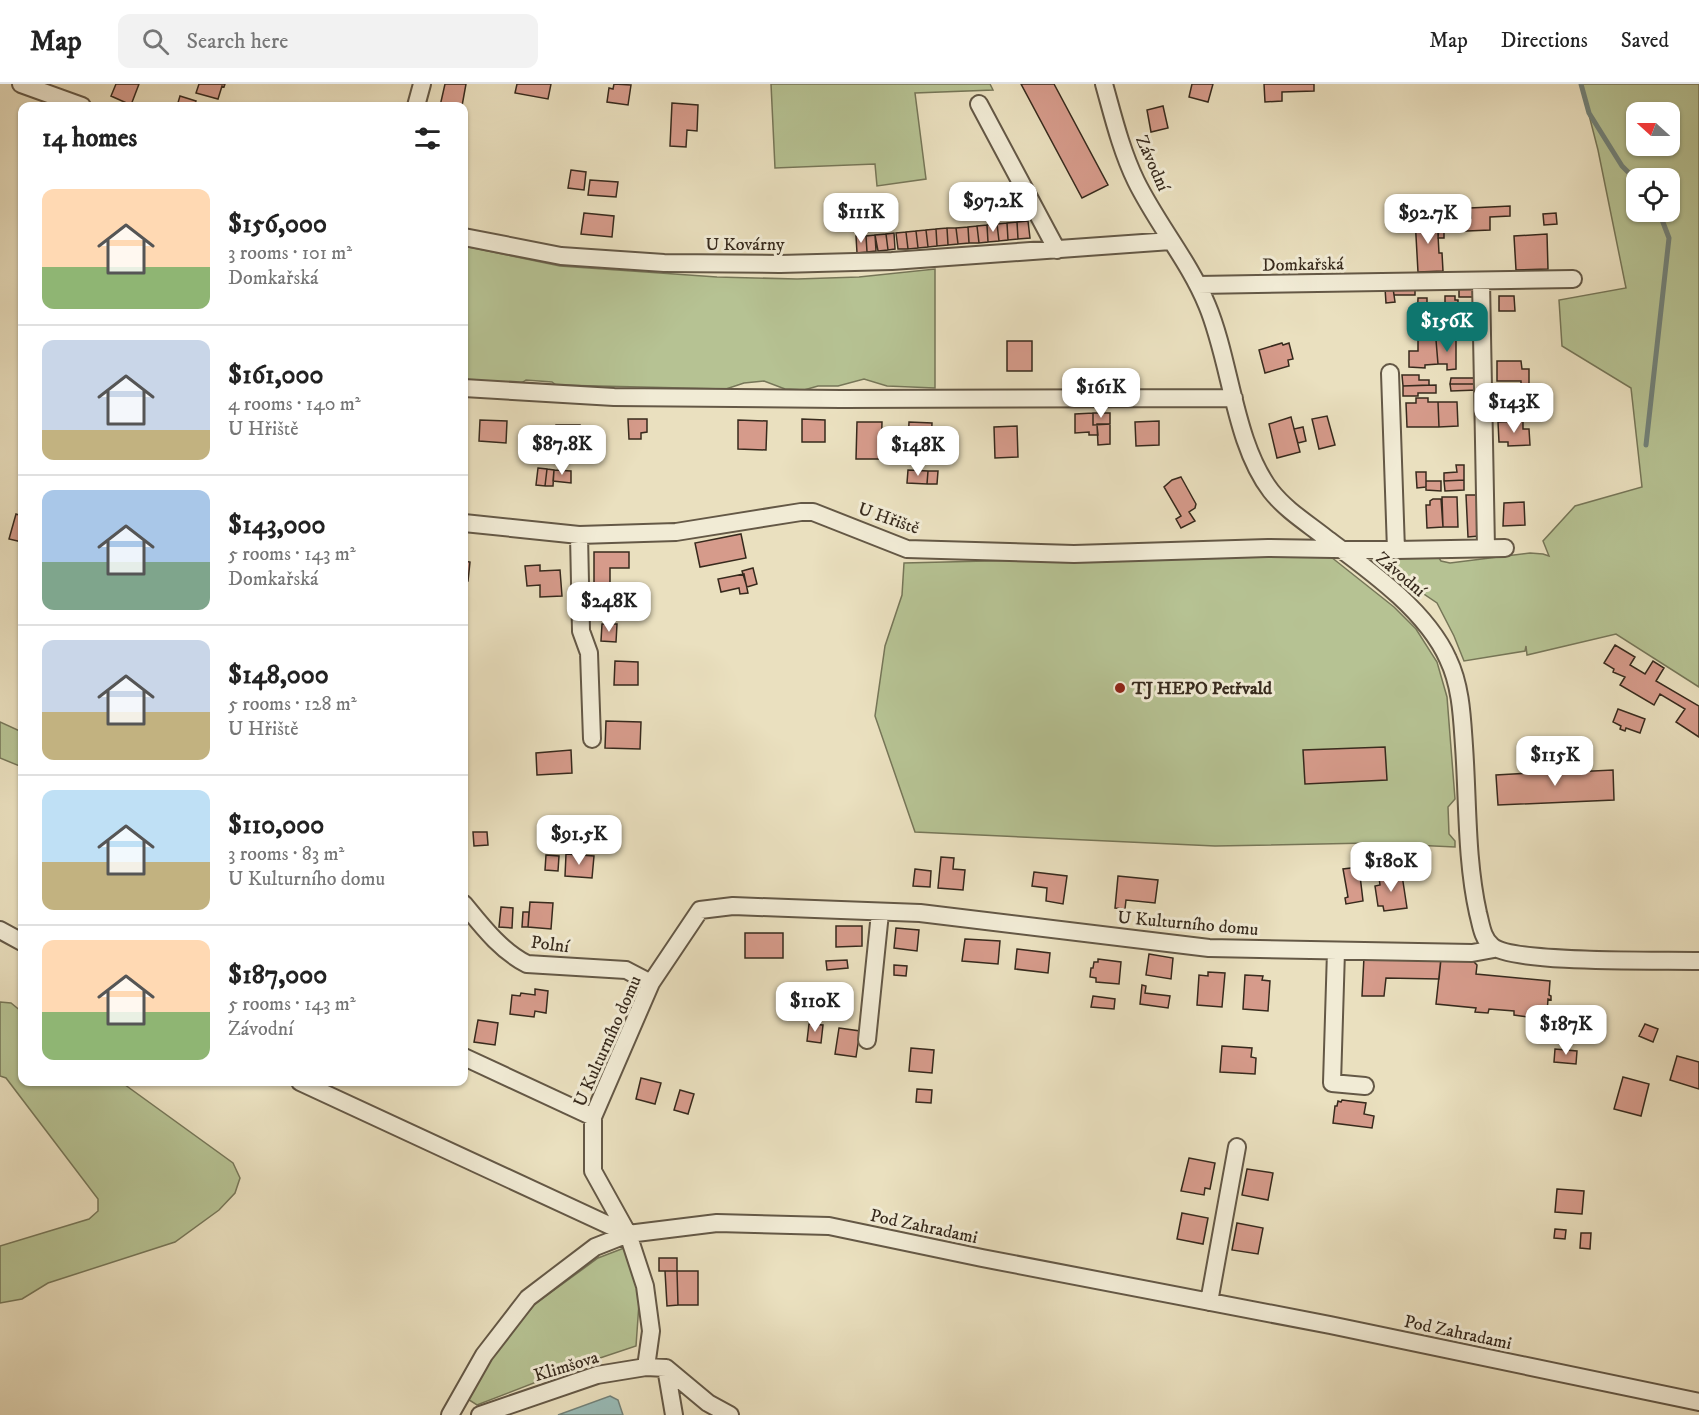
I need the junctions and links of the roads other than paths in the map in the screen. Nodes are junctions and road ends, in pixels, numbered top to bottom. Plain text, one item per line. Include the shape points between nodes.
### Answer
1 (21, 84) edge
2 (422, 84) edge
3 (1104, 84) edge
4 (71, 102) edge
5 (417, 102) edge
6 (979, 104) dead end
7 (468, 238) edge
8 (1171, 241) junction
9 (1057, 250) junction
10 (1573, 279) dead end
11 (1481, 281) junction
12 (1198, 285) junction
13 (1390, 374) dead end
14 (468, 388) edge
15 (1234, 398) junction
16 (468, 524) edge
17 (579, 535) junction
18 (1486, 548) junction
19 (1504, 548) dead end
20 (1342, 550) junction
21 (1396, 550) junction
22 (592, 739) dead end
23 (468, 909) edge
24 (880, 913) junction
25 (0, 930) edge
26 (18, 940) edge
27 (1494, 949) junction
28 (1336, 951) junction
29 (1699, 961) edge
30 (651, 983) junction
31 (867, 1040) dead end
32 (468, 1059) edge
33 (309, 1086) edge
34 (1365, 1086) dead end
35 (593, 1117) junction
36 (1237, 1147) dead end
37 (628, 1234) junction
38 (1209, 1302) junction
39 (646, 1367) junction
40 (666, 1368) junction
41 (1699, 1402) edge
42 (710, 1409) edge
43 (450, 1415) edge
44 (480, 1415) edge
45 (674, 1415) edge
46 (730, 1415) edge

1 - 4 street
2 - 5 street
3 - 8 street, Závodní via 1132,172
6 - 9 street
7 - 9 street, U Kovárny via 561,256 664,263 892,261
8 - 9 street, U Kovárny
8 - 12 street, Závodní
10 - 11 street, Domkařská
11 - 12 street, Domkařská
11 - 18 street
12 - 15 street, Závodní via 1214,323
13 - 21 street
14 - 15 street via 626,397
15 - 20 street, Závodní via 1251,456 1266,484 1282,503
16 - 17 street, U Hřiště
17 - 20 street, U Hřiště via 676,532 813,512 907,549 1074,554 1268,548
17 - 22 street via 581,631 589,653
18 - 19 street, U Hřiště
18 - 21 street, U Hřiště
20 - 21 street, U Hřiště
20 - 27 street, Závodní via 1423,619 1449,661 1462,714 1470,872 1483,933
23 - 30 street, Polní via 515,957 527,964 627,970
24 - 28 street, U Kulturního domu via 920,913 1209,948
24 - 30 street, U Kulturního domu via 733,906 700,910
24 - 31 street
25 - 26 street
27 - 28 street, U Kulturního domu via 1472,953
27 - 29 street via 1547,958
28 - 34 street via 1332,1083
30 - 35 street, U Kulturního domu
32 - 35 street
33 - 37 street
35 - 37 street, U Kulturního domu via 593,1171
36 - 38 street
37 - 38 street, Pod Zahradami via 717,1223 829,1226
37 - 39 street, U Kulturního domu via 645,1286 651,1331
37 - 43 street, Pod Zahradami via 596,1247 528,1298 484,1355
38 - 41 street, Pod Zahradami
39 - 40 street, Klimšova
39 - 44 street, Klimšova via 597,1375
40 - 42 street
40 - 45 street
42 - 46 street

